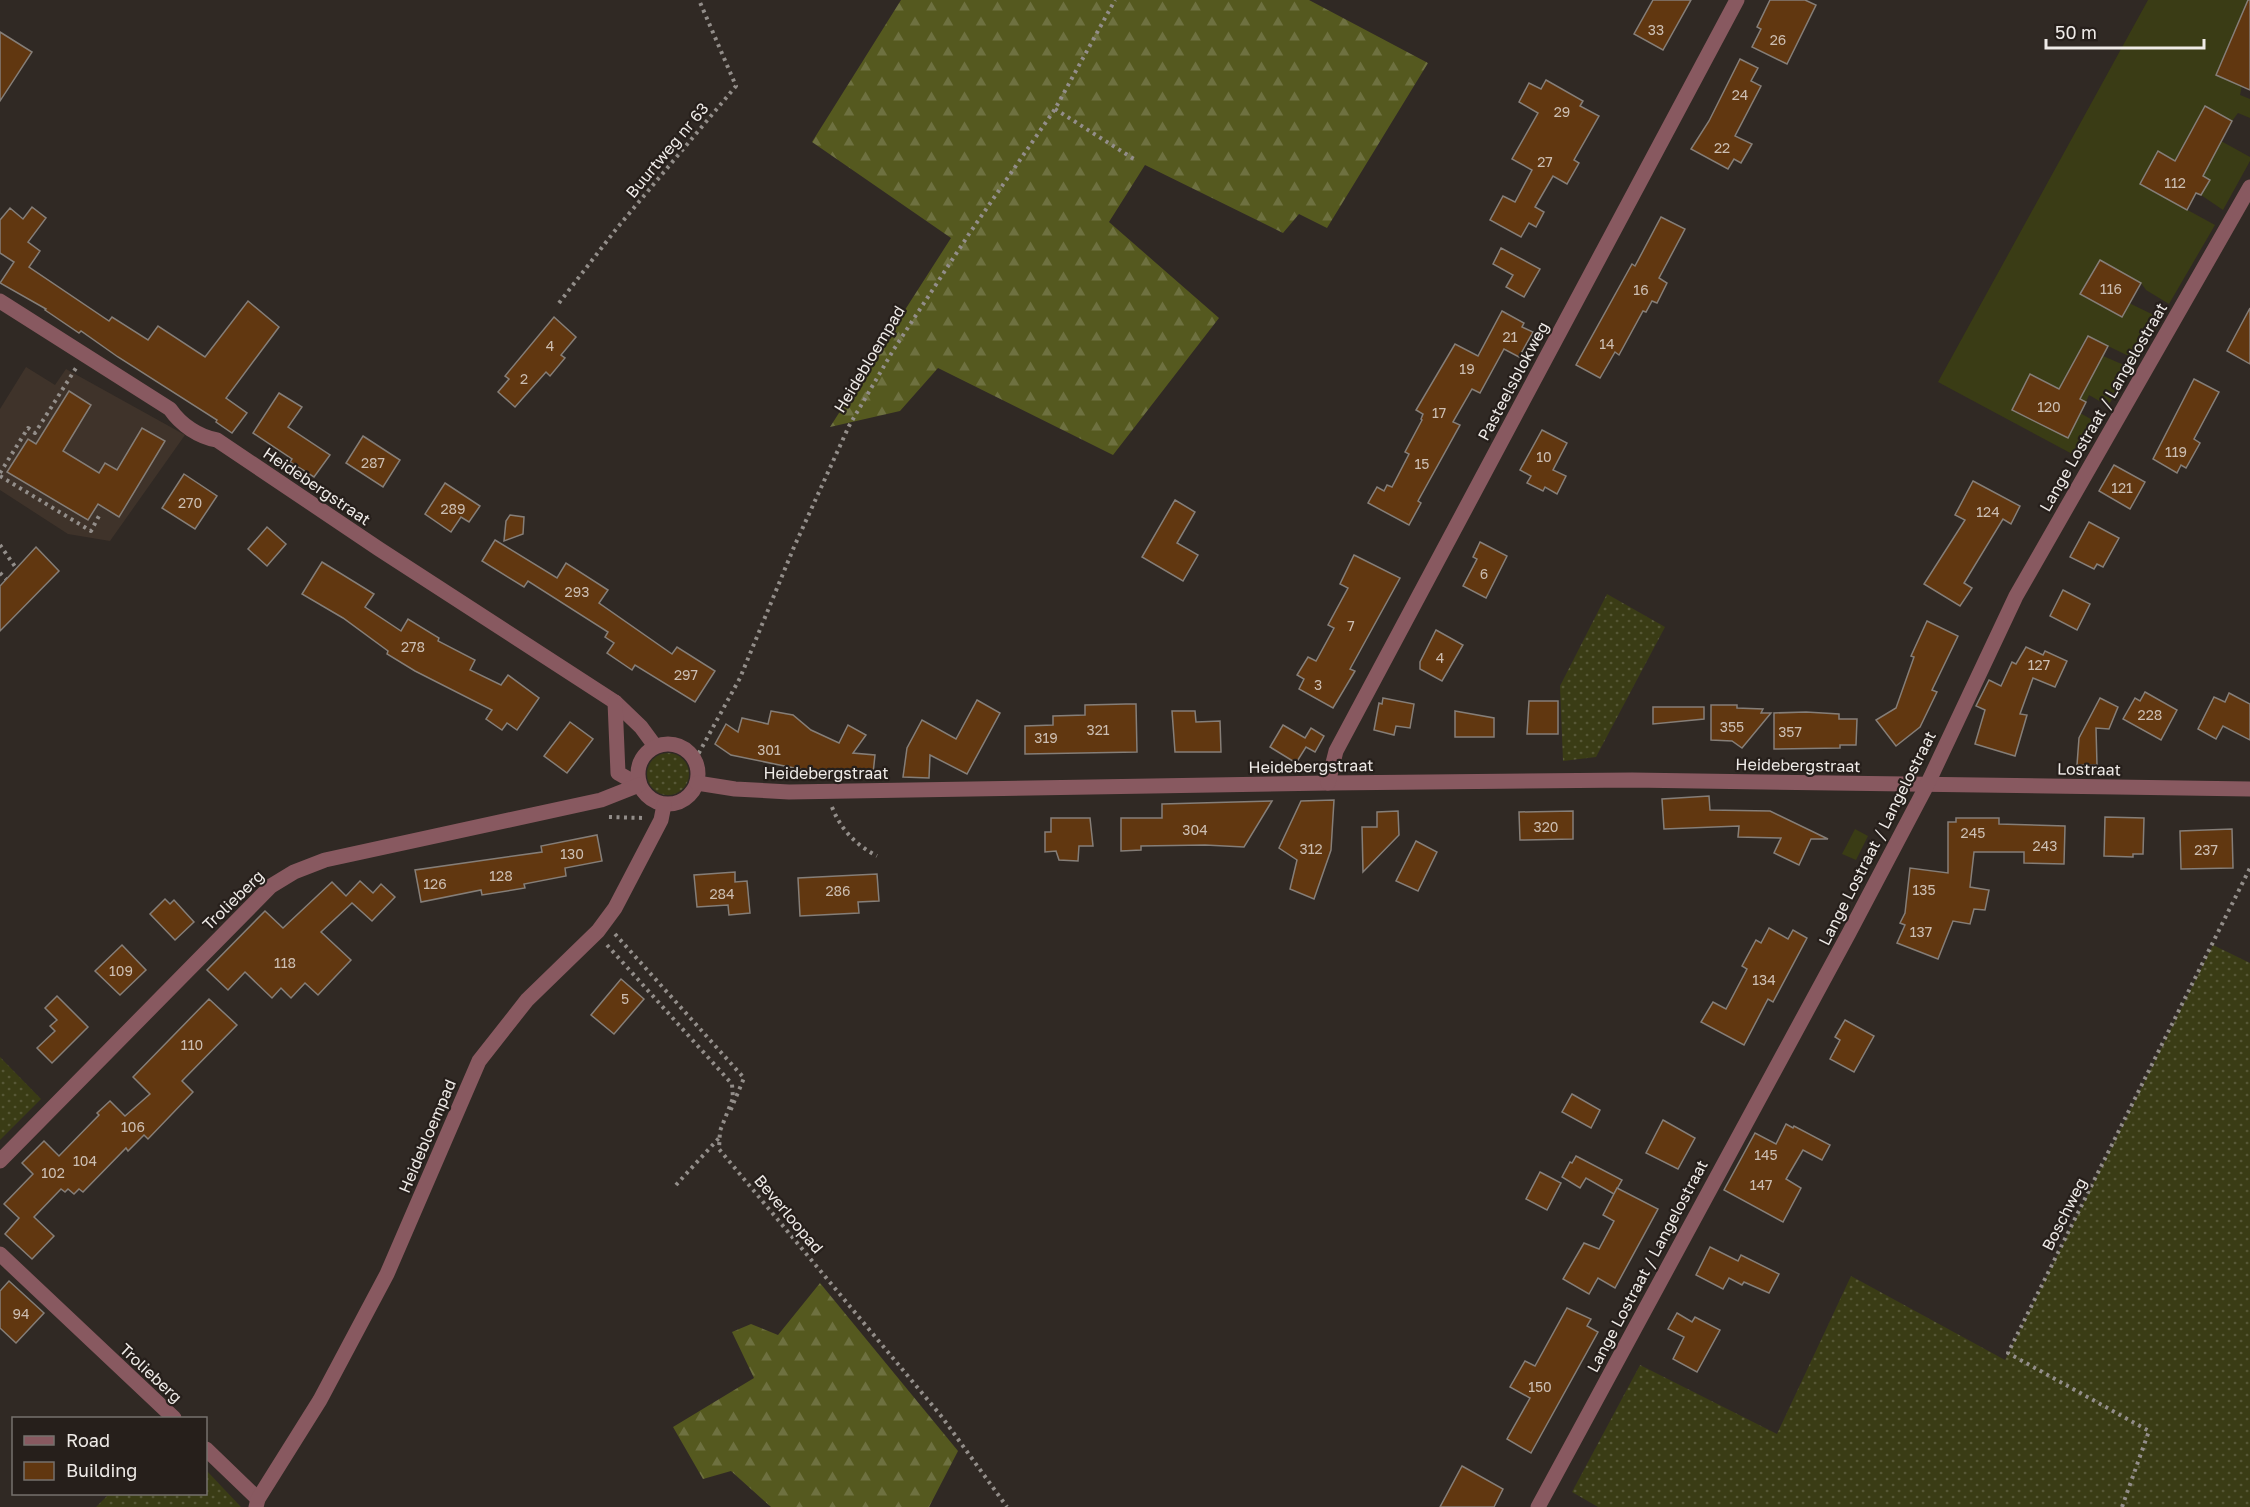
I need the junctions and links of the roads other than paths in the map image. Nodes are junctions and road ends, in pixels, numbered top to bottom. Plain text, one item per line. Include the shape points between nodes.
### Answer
1 (1737, 0) edge
2 (2250, 187) edge
3 (0, 301) edge
4 (615, 702) junction
5 (655, 746) junction
6 (698, 783) junction
7 (1328, 783) junction
8 (639, 784) junction
9 (1927, 785) junction
10 (2250, 789) edge
11 (664, 805) junction
12 (0, 1161) edge
13 (0, 1254) edge
14 (172, 1417) edge
15 (207, 1450) edge
16 (257, 1503) edge
17 (1538, 1507) edge

1 - 7 street, Pasteelsblokweg via 1336,751
2 - 9 street, Lange Lostraat / Langelostraat via 2016,596
3 - 4 street, Heidebergstraat via 170,409 177,420 207,438 218,440
4 - 5 street, Heidebergstraat
4 - 8 street via 618,773
5 - 6 street via 672,744 689,752 695,760
5 - 8 street via 640,764
6 - 7 street, Heidebergstraat via 748,790 828,792
6 - 11 street via 685,800
7 - 9 street, Heidebergstraat via 1632,780
8 - 11 street via 649,798
8 - 12 street, Trolieberg via 601,800 325,860 294,872 271,886
9 - 10 street, Lostraat
9 - 17 street, Lange Lostraat / Langelostraat
11 - 16 street, Heidebloempad via 661,820 615,908 601,927 527,1000 479,1061 387,1274 320,1401
13 - 14 street, Trolieberg
15 - 16 street

